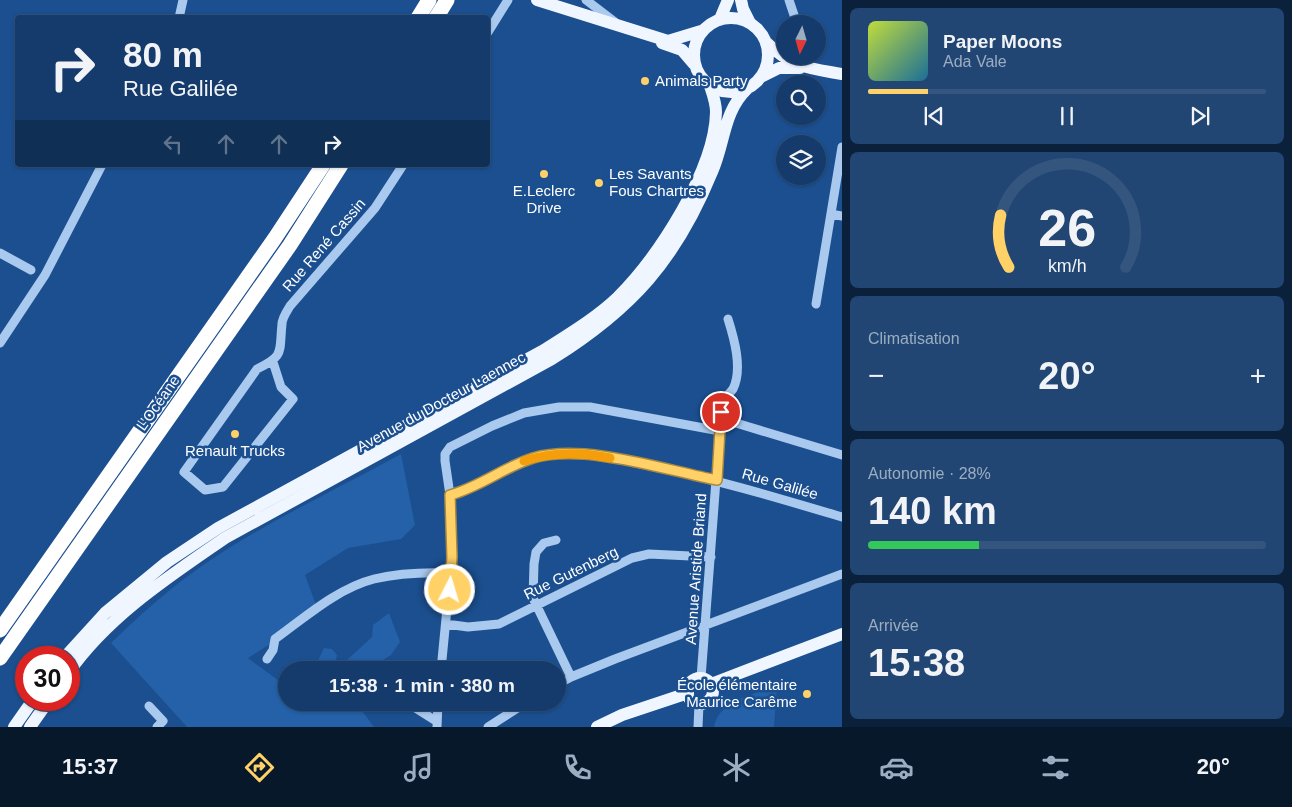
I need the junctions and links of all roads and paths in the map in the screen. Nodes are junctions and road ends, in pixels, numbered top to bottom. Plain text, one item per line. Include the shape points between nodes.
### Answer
1 (184, 0) edge
2 (429, 0) edge
3 (447, 0) edge
4 (508, 0) edge
5 (537, 0) edge
6 (586, 0) edge
7 (728, 0) edge
8 (742, 0) edge
9 (789, 0) edge
10 (180, 15) edge
11 (420, 15) edge
12 (438, 15) edge
13 (794, 15) edge
14 (720, 19) junction
15 (750, 23) junction
16 (623, 28) junction
17 (490, 29) edge
18 (701, 31) junction
19 (646, 36) junction
20 (766, 43) junction
21 (694, 64) junction
22 (814, 70) junction
23 (842, 74) edge
24 (762, 76) junction
25 (710, 86) junction
26 (747, 89) junction
27 (842, 147) edge
28 (101, 167) edge
29 (321, 167) edge
30 (340, 167) edge
31 (402, 167) edge
32 (839, 179) edge
33 (831, 214) junction
34 (842, 216) edge
35 (0, 253) edge
36 (31, 270) dead end
37 (816, 304) dead end
38 (728, 318) dead end
39 (0, 343) edge
40 (273, 362) junction
41 (720, 428) junction
42 (842, 456) edge
43 (717, 480) junction
44 (450, 495) junction
45 (842, 517) edge
46 (556, 540) dead end
47 (711, 557) junction
48 (451, 573) junction
49 (842, 574) edge
50 (536, 605) junction
51 (446, 624) junction
52 (706, 625) junction
53 (0, 630) edge
54 (842, 634) edge
55 (75, 646) edge
56 (0, 658) edge
57 (266, 659) dead end
58 (80, 660) edge
59 (440, 661) edge
60 (571, 677) junction
61 (566, 680) edge
62 (706, 681) junction
63 (688, 694) junction
64 (699, 704) junction
65 (149, 706) dead end
66 (25, 711) edge
67 (41, 711) edge
68 (419, 711) edge
69 (438, 711) edge
70 (513, 711) edge
71 (160, 724) edge
72 (437, 724) edge
73 (14, 727) edge
74 (30, 727) edge
75 (488, 727) edge
76 (598, 727) edge
77 (698, 727) edge

1 - 10 street
2 - 11 highway
3 - 12 highway
4 - 17 street
5 - 16 main road
6 - 16 street
7 - 14 main road
8 - 15 main road
9 - 13 street
14 - 15 main road via 730,17
14 - 18 main road
15 - 20 main road via 763,35
16 - 19 main road
18 - 19 main road via 668,41
18 - 21 main road via 693,53
19 - 21 main road via 682,50
20 - 22 main road via 796,66
20 - 24 main road via 768,60
21 - 25 main road
22 - 23 main road
22 - 24 main road via 780,68
24 - 26 main road
25 - 26 main road via 734,92
25 - 55 main road, Avenue du Docteur Laennec via 716,112 705,161 684,208 651,260 617,297 581,327 544,350 218,528 167,562 105,613
26 - 58 main road, Avenue du Docteur Laennec via 730,112 716,163 696,212 662,264 627,305 590,336 552,359 225,538 115,621
27 - 32 street
28 - 39 street via 45,275
29 - 53 highway, L’Océane via 275,238
30 - 56 highway, L’Océane via 284,253
31 - 40 street, Rue René Cassin via 376,208 290,306 282,322 282,347
32 - 33 street
33 - 34 street
33 - 37 street
35 - 36 street
38 - 41 street, Avenue Aristide Briand via 736,344 737,364 733,389 722,401
40 - 40 street via 281,387 293,399 222,487 205,490 184,472 256,369
41 - 42 street via 736,423
41 - 43 street, Avenue Aristide Briand
41 - 44 street via 590,408 559,407 524,413 458,442 445,454
43 - 44 street, Rue Galilée via 604,457 560,454 510,466 462,492
43 - 45 street, Rue Galilée
43 - 47 street, Avenue Aristide Briand
44 - 48 street
46 - 50 street via 544,543 534,558 533,598
47 - 50 street, Rue Gutenberg via 649,554 632,558
47 - 52 street, Avenue Aristide Briand
48 - 51 street
48 - 57 street via 372,580 340,594 275,639 273,650
49 - 52 street
50 - 51 street, Rue Gutenberg via 499,624 468,627
50 - 60 street
51 - 59 street
52 - 60 street
52 - 62 street, Avenue Aristide Briand
54 - 62 main road
60 - 61 street
62 - 63 main road via 691,683
62 - 64 main road via 712,696
63 - 64 main road
63 - 76 main road via 622,715
64 - 77 street
65 - 71 street
66 - 73 main road
67 - 74 main road
68 - 72 street
69 - 72 street
70 - 75 street

